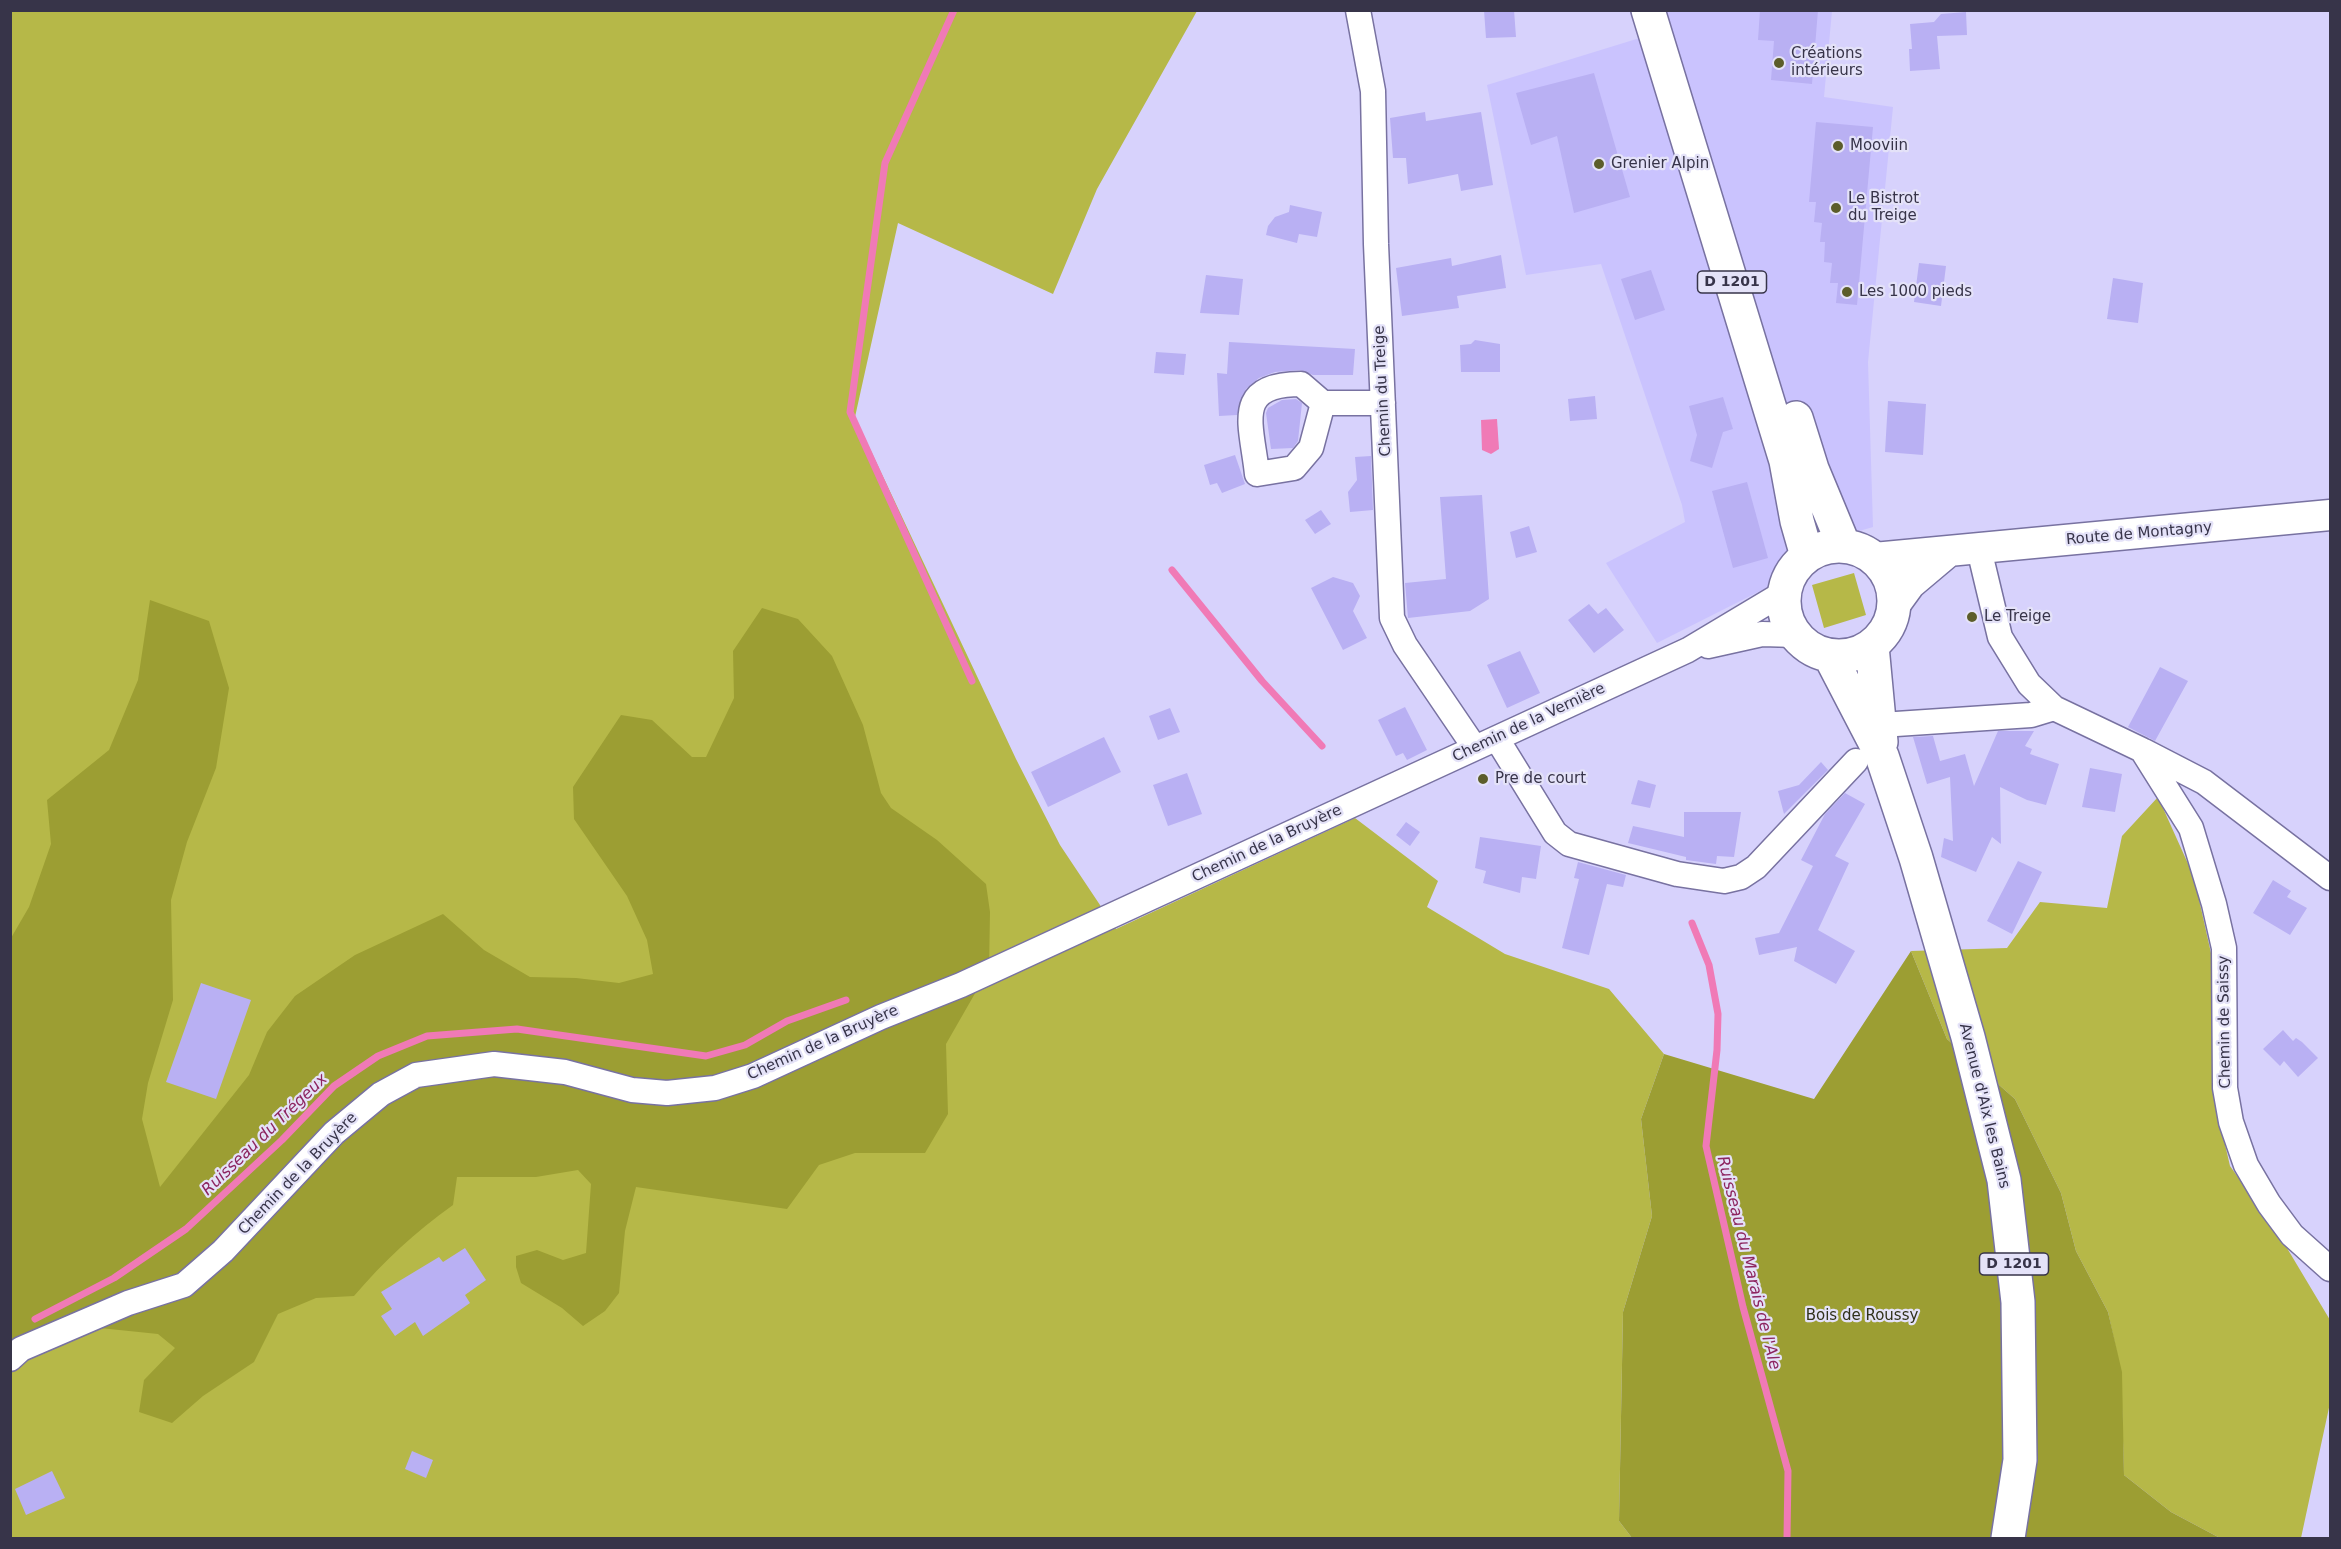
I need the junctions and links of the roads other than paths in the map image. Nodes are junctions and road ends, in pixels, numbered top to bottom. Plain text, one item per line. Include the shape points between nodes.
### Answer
1 (1358, 10) edge
2 (1648, 10) edge
3 (1670, 10) edge
4 (1323, 403) dead end
5 (1383, 403) junction
6 (2331, 515) edge
7 (1844, 546) junction
8 (1979, 549) junction
9 (1948, 552) junction
10 (1807, 556) junction
11 (1874, 558) junction
12 (1785, 592) junction
13 (1894, 606) junction
14 (1796, 634) junction
15 (1872, 646) junction
16 (1688, 650) junction
17 (1830, 656) junction
18 (2054, 708) junction
19 (1486, 743) junction
20 (1873, 747) junction
21 (2142, 750) junction
22 (1371, 796) joint
23 (2331, 878) edge
24 (2331, 1269) edge
25 (14, 1358) edge
26 (2008, 1539) edge

1 - 5 street, Chemin du Treige via 1373,91
2 - 10 main road, D 1201 via 1786,461
3 - 7 main road, D 1201 via 1812,469
4 - 5 street
5 - 19 street, Chemin du Treige via 1392,618 1405,645
6 - 8 street, Route de Montagny
7 - 10 main road via 1831,546
7 - 11 main road
8 - 9 street, Route de Montagny
8 - 18 street via 2000,637 2030,684
9 - 11 street, Route de Montagny
9 - 13 street via 1910,584
10 - 12 main road via 1794,568
11 - 13 main road via 1890,580
12 - 14 main road via 1786,618
12 - 16 street, Chemin de la Vernière
13 - 15 main road via 1891,621
14 - 16 street, Chemin de la Vernière via 1762,634
14 - 17 main road via 1816,651
15 - 17 main road via 1845,656
15 - 20 main road, D 1201
16 - 19 street, Chemin de la Vernière
17 - 20 main road, D 1201
18 - 20 street
18 - 21 street
19 - 20 street via 1555,833 1569,844 1677,874 1724,881 1741,878 1756,867
19 - 22 street, Chemin de la Vernière
20 - 26 main road, Avenue d'Aix les Bains / D 1201 via 1933,915 2004,1180 2019,1302 2020,1460
21 - 23 street via 2204,782
21 - 24 street, Chemin de Saissy via 2192,828 2214,903 2224,948 2225,1088 2230,1122 2246,1165 2269,1204 2292,1235
22 - 25 street, Chemin de la Bruyère via 961,985 753,1076 715,1088 668,1093 632,1090 565,1071 494,1064 416,1075 381,1094 334,1133 223,1251 184,1285 129,1303

